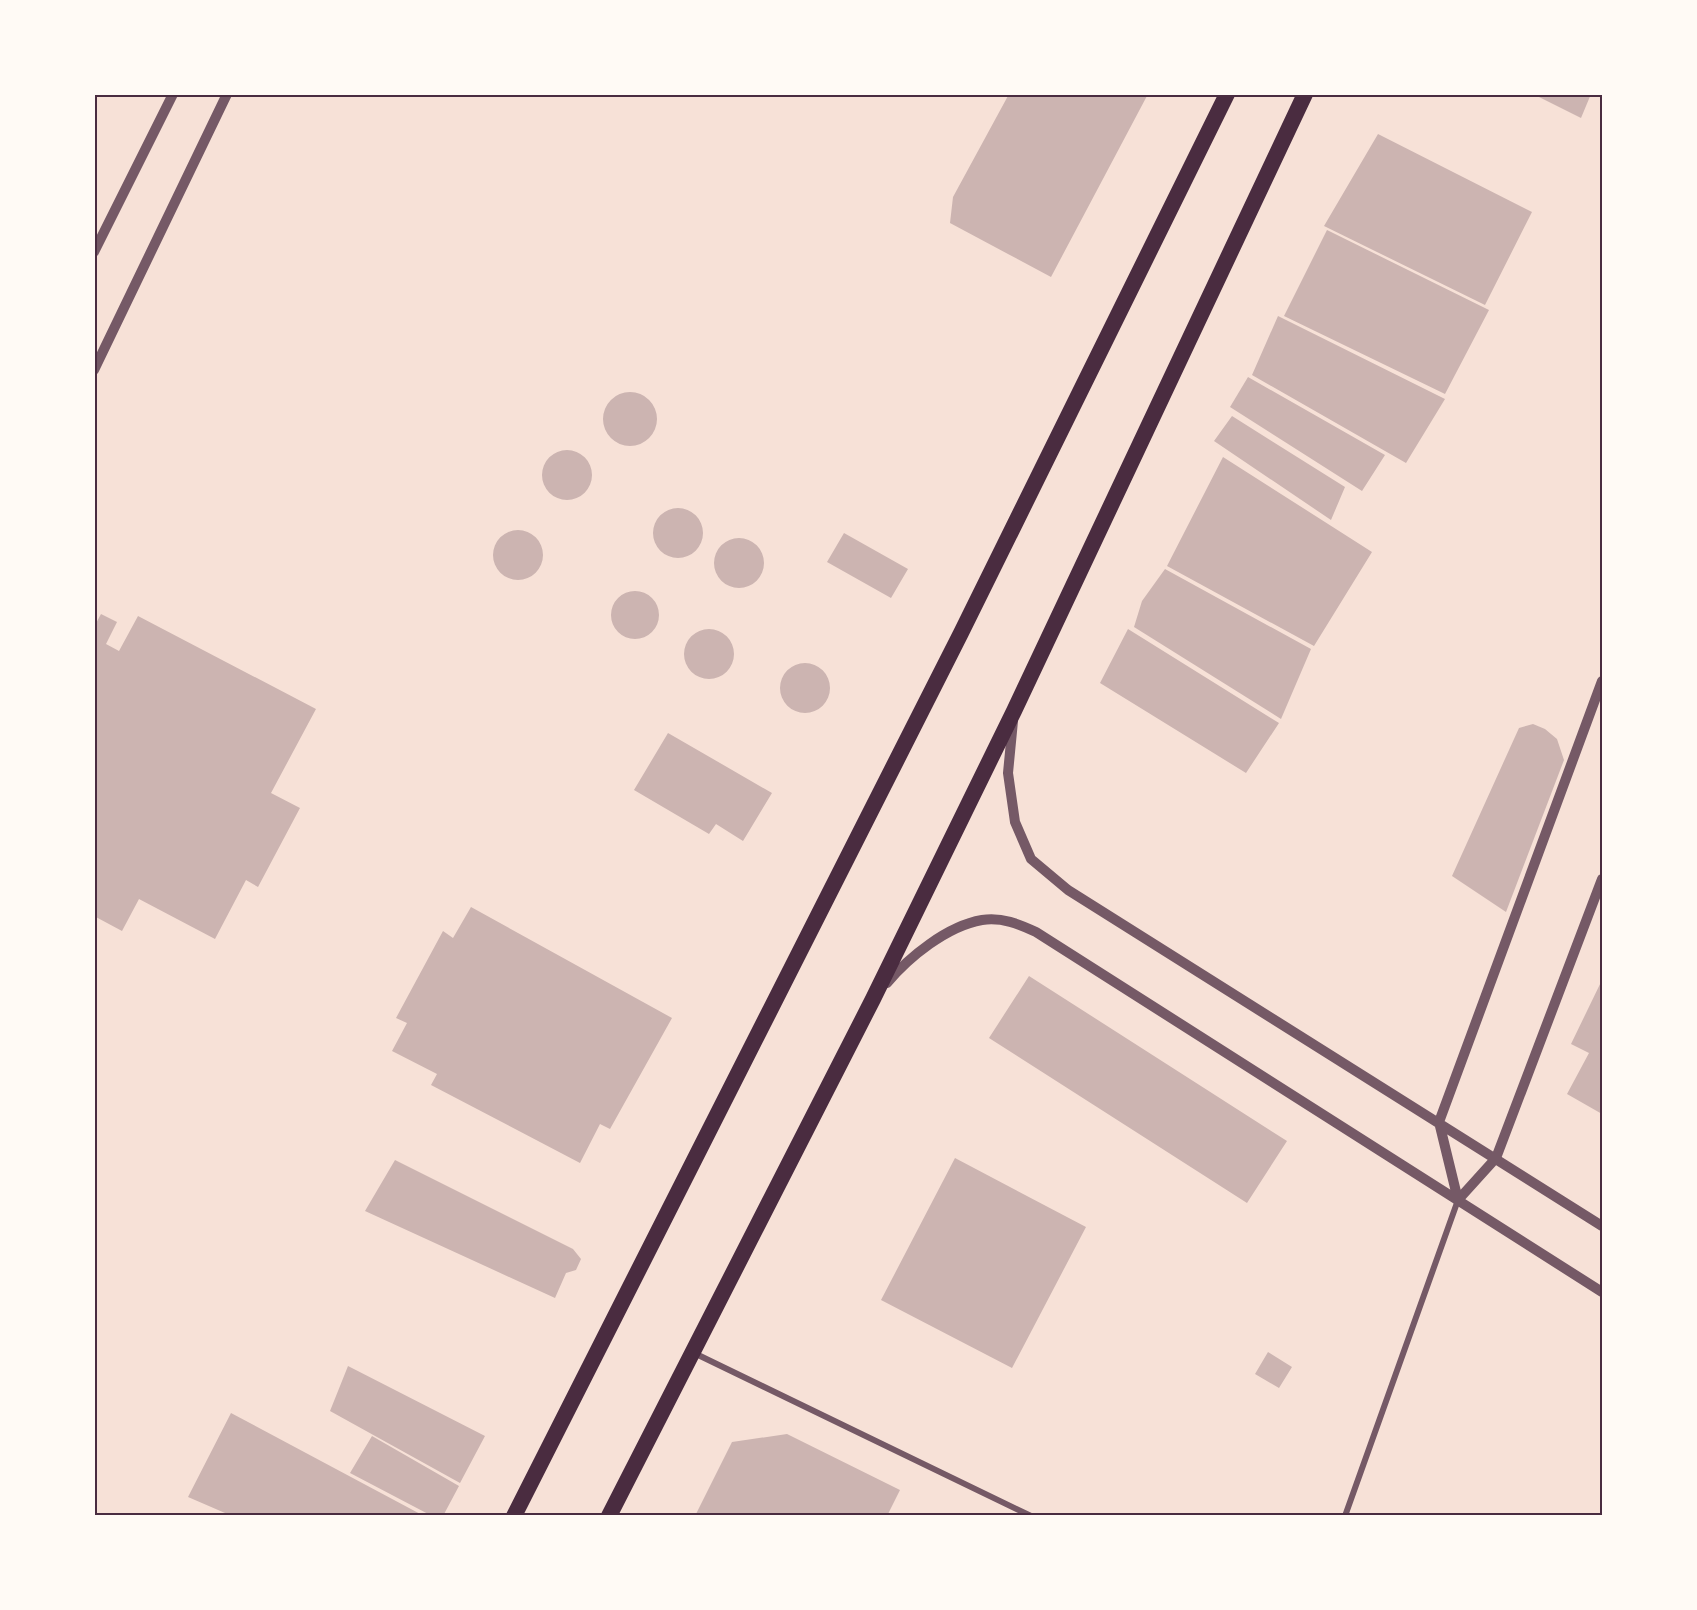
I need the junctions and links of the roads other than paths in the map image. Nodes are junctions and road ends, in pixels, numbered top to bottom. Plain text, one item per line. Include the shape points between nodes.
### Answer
1 (173, 94) edge
2 (227, 94) edge
3 (1227, 94) edge
4 (1305, 94) edge
5 (94, 252) edge
6 (94, 370) edge
7 (1602, 681) edge
8 (1014, 711) junction
9 (1602, 879) edge
10 (873, 999) junction
11 (1439, 1122) junction
12 (1496, 1158) junction
13 (1458, 1200) junction
14 (1602, 1226) edge
15 (1602, 1292) edge
16 (692, 1352) junction
17 (514, 1515) edge
18 (609, 1515) edge
19 (1031, 1515) edge
20 (1345, 1515) edge

1 - 5 street
2 - 6 street
3 - 17 highway via 961,633
4 - 8 highway
7 - 11 street
8 - 10 highway
8 - 11 street via 1008,773 1015,822 1030,859 1068,890
9 - 12 street
10 - 13 street via 896,972 926,947 957,929 983,920 1012,921 1036,932
10 - 16 highway
11 - 12 street
11 - 13 street
12 - 13 street
12 - 14 street
13 - 15 street
13 - 20 street
16 - 18 highway
16 - 19 street

